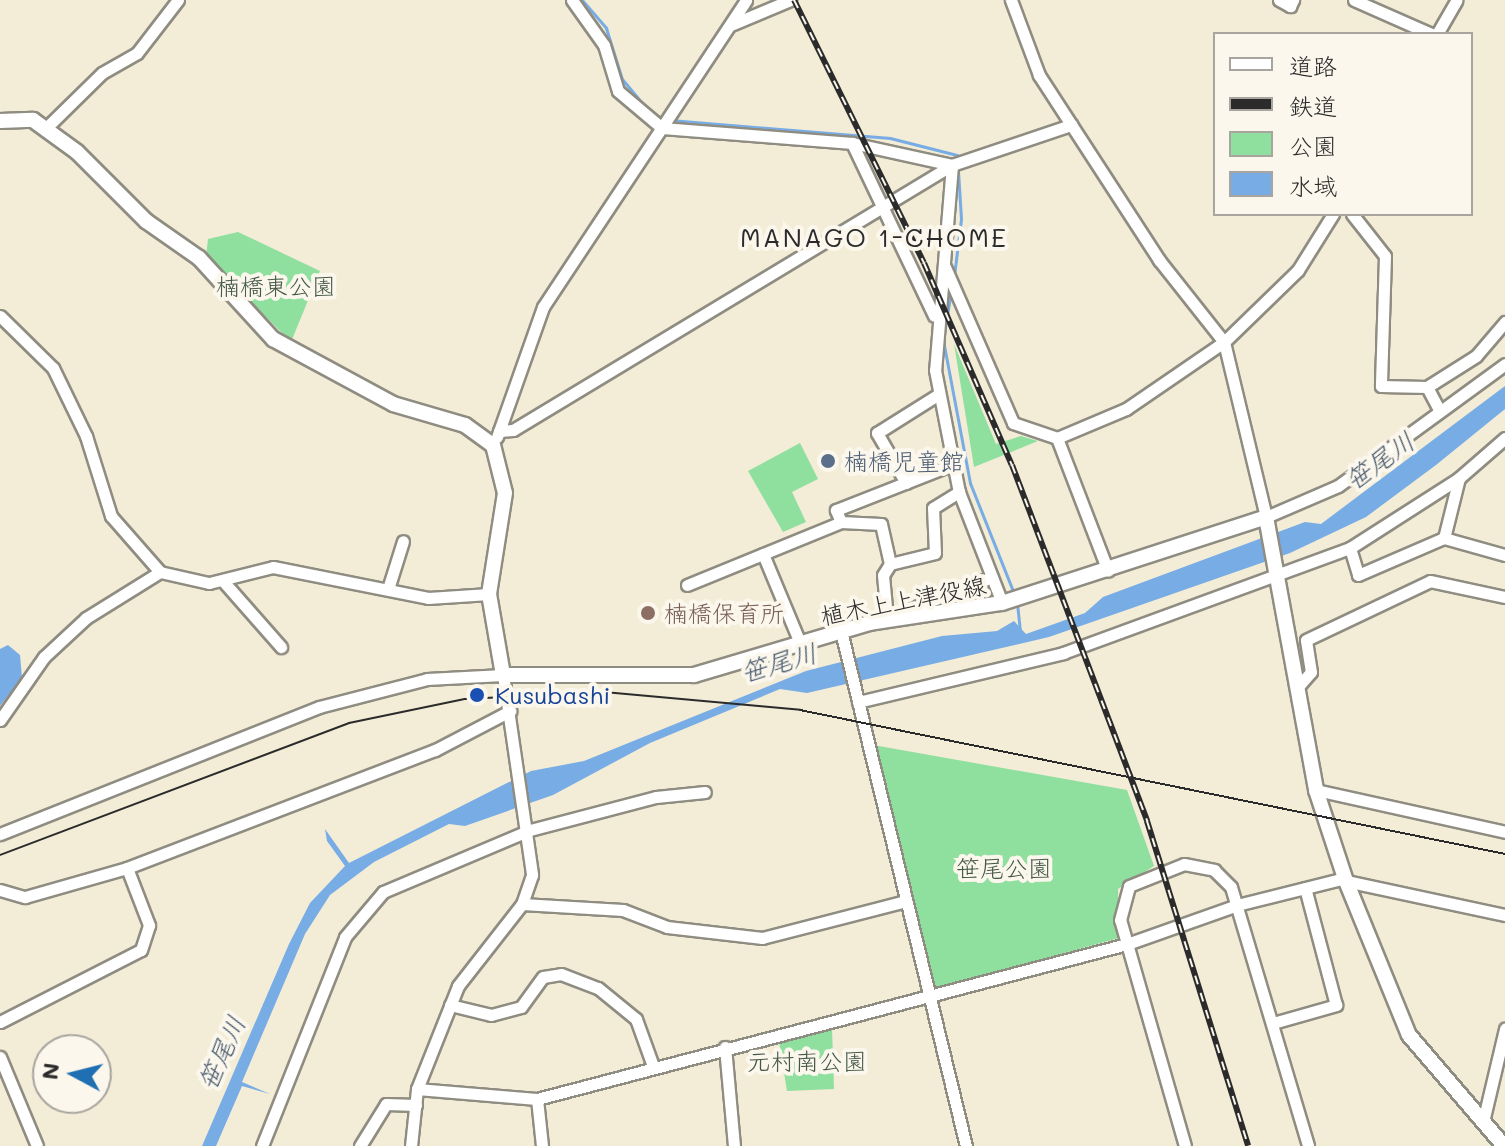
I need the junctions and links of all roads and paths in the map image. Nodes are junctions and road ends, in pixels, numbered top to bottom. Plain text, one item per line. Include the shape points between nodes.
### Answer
1 (178, 0) edge
2 (572, 0) edge
3 (746, 0) edge
4 (790, 0) edge
5 (1011, 0) edge
6 (1279, 0) edge
7 (1293, 0) edge
8 (1354, 0) edge
9 (1457, 0) edge
10 (733, 24) junction
11 (1426, 32) edge
12 (1438, 32) edge
13 (0, 121) edge
14 (1071, 125) junction
15 (46, 128) junction
16 (662, 128) junction
17 (852, 143) junction
18 (952, 165) junction
19 (882, 207) junction
20 (1332, 216) edge
21 (1354, 216) edge
22 (945, 267) junction
23 (0, 316) edge
24 (934, 317) junction
25 (1505, 322) edge
26 (1224, 342) junction
27 (1505, 364) edge
28 (1427, 387) junction
29 (939, 394) junction
30 (1440, 411) junction
31 (496, 438) junction
32 (1057, 438) junction
33 (1505, 438) edge
34 (951, 465) junction
35 (1459, 478) junction
36 (906, 483) junction
37 (959, 492) junction
38 (1267, 521) junction
39 (841, 522) junction
40 (1444, 538) junction
41 (403, 541) dead end
42 (1350, 548) junction
43 (763, 554) junction
44 (1505, 555) edge
45 (890, 564) junction
46 (1108, 571) junction
47 (160, 572) junction
48 (1276, 572) junction
49 (992, 577) junction
50 (223, 581) junction
51 (687, 585) dead end
52 (388, 589) junction
53 (489, 594) junction
54 (1505, 597) edge
55 (1002, 603) junction
56 (881, 620) junction
57 (842, 637) junction
58 (800, 643) junction
59 (281, 647) dead end
60 (503, 675) junction
61 (1297, 688) junction
62 (857, 700) junction
63 (510, 716) junction
64 (0, 720) edge
65 (1316, 790) junction
66 (705, 792) dead end
67 (530, 827) junction
68 (1505, 832) edge
69 (0, 834) edge
70 (127, 868) junction
71 (1345, 879) junction
72 (1305, 888) junction
73 (0, 890) edge
74 (902, 902) junction
75 (522, 904) junction
76 (1237, 905) junction
77 (1505, 915) edge
78 (1127, 944) junction
79 (926, 999) junction
80 (450, 1005) junction
81 (0, 1022) edge
82 (1273, 1023) junction
83 (1505, 1029) edge
84 (725, 1047) junction
85 (0, 1057) edge
86 (653, 1066) junction
87 (417, 1089) junction
88 (537, 1099) junction
89 (416, 1105) junction
90 (1483, 1122) junction
91 (1498, 1143) edge
92 (37, 1146) edge
93 (262, 1146) edge
94 (360, 1146) edge
95 (411, 1146) edge
96 (542, 1146) edge
97 (734, 1146) edge
98 (966, 1146) edge
99 (1185, 1146) edge
100 (1308, 1146) edge

1 - 15 street via 137,53 102,73
2 - 16 street via 604,45 618,91
3 - 10 street
4 - 10 street
5 - 14 street via 1039,75
6 - 7 street via 1290,6
8 - 11 street
9 - 12 street
10 - 16 street
13 - 15 main road via 21,117
14 - 18 street
14 - 26 street via 1159,260
15 - 31 main road via 146,221 199,258 273,339 393,404
16 - 17 street
16 - 31 street via 543,307
17 - 18 street
17 - 19 street
18 - 19 street
18 - 22 street
19 - 24 street
19 - 31 street
20 - 26 street via 1298,270
21 - 28 street via 1385,256 1381,386
22 - 24 street
22 - 32 street via 1013,423
23 - 47 street via 53,368 86,436 111,516
24 - 29 street
25 - 28 street via 1476,356
26 - 32 street via 1126,409
26 - 38 street
27 - 30 street
28 - 30 street
29 - 34 street
29 - 36 street via 877,433
30 - 38 street via 1338,486
31 - 53 main road via 505,493
32 - 46 street
33 - 35 street
34 - 36 street
34 - 37 street
35 - 40 street
35 - 42 street
36 - 39 street via 836,510
37 - 45 street via 933,508 935,553
37 - 49 street
38 - 46 main road, 植木上上津役線
38 - 48 main road
39 - 43 street
39 - 45 street via 881,524
40 - 42 street via 1358,575
40 - 44 street
41 - 52 street
42 - 48 street
43 - 51 street
43 - 58 street
45 - 56 street via 883,575
46 - 55 main road, 植木上上津役線
47 - 50 street
47 - 64 street via 54,647
48 - 61 main road
48 - 62 street via 1063,653
49 - 55 street
49 - 56 street
50 - 52 street via 273,567
50 - 59 street
52 - 53 street via 428,598
53 - 60 main road
54 - 61 street via 1430,581 1306,640 1311,672
55 - 56 main road, 植木上上津役線
56 - 57 main road, 植木上上津役線
57 - 58 main road, 植木上上津役線
57 - 62 street
58 - 60 main road, 植木上上津役線 via 694,675
60 - 63 street
60 - 69 street via 427,679 319,707
61 - 65 main road
62 - 74 street
63 - 67 street
63 - 70 street
65 - 68 street
65 - 71 main road
66 - 67 street via 656,797
67 - 75 street via 532,875
67 - 93 street via 411,877 368,904 345,937
70 - 73 street via 25,897
70 - 81 street via 149,925 141,950
71 - 72 street
71 - 77 street
71 - 90 main road via 1409,1035
72 - 76 street
72 - 82 street via 1336,1005
74 - 75 street via 762,938 667,927 623,910
74 - 79 street
75 - 80 street via 473,961
76 - 78 street
76 - 78 street via 1225,876 1172,866 1129,886 1120,920
76 - 82 street
78 - 79 street
78 - 99 street
79 - 84 street
79 - 98 street
80 - 86 street via 491,1015 521,1007 543,977 561,974 598,988 636,1019
80 - 87 street
82 - 100 street
83 - 90 street
84 - 86 street
84 - 97 street
85 - 92 street
86 - 88 street
87 - 88 street
87 - 89 street
88 - 96 street
89 - 94 street via 386,1104
89 - 95 street
90 - 91 main road

